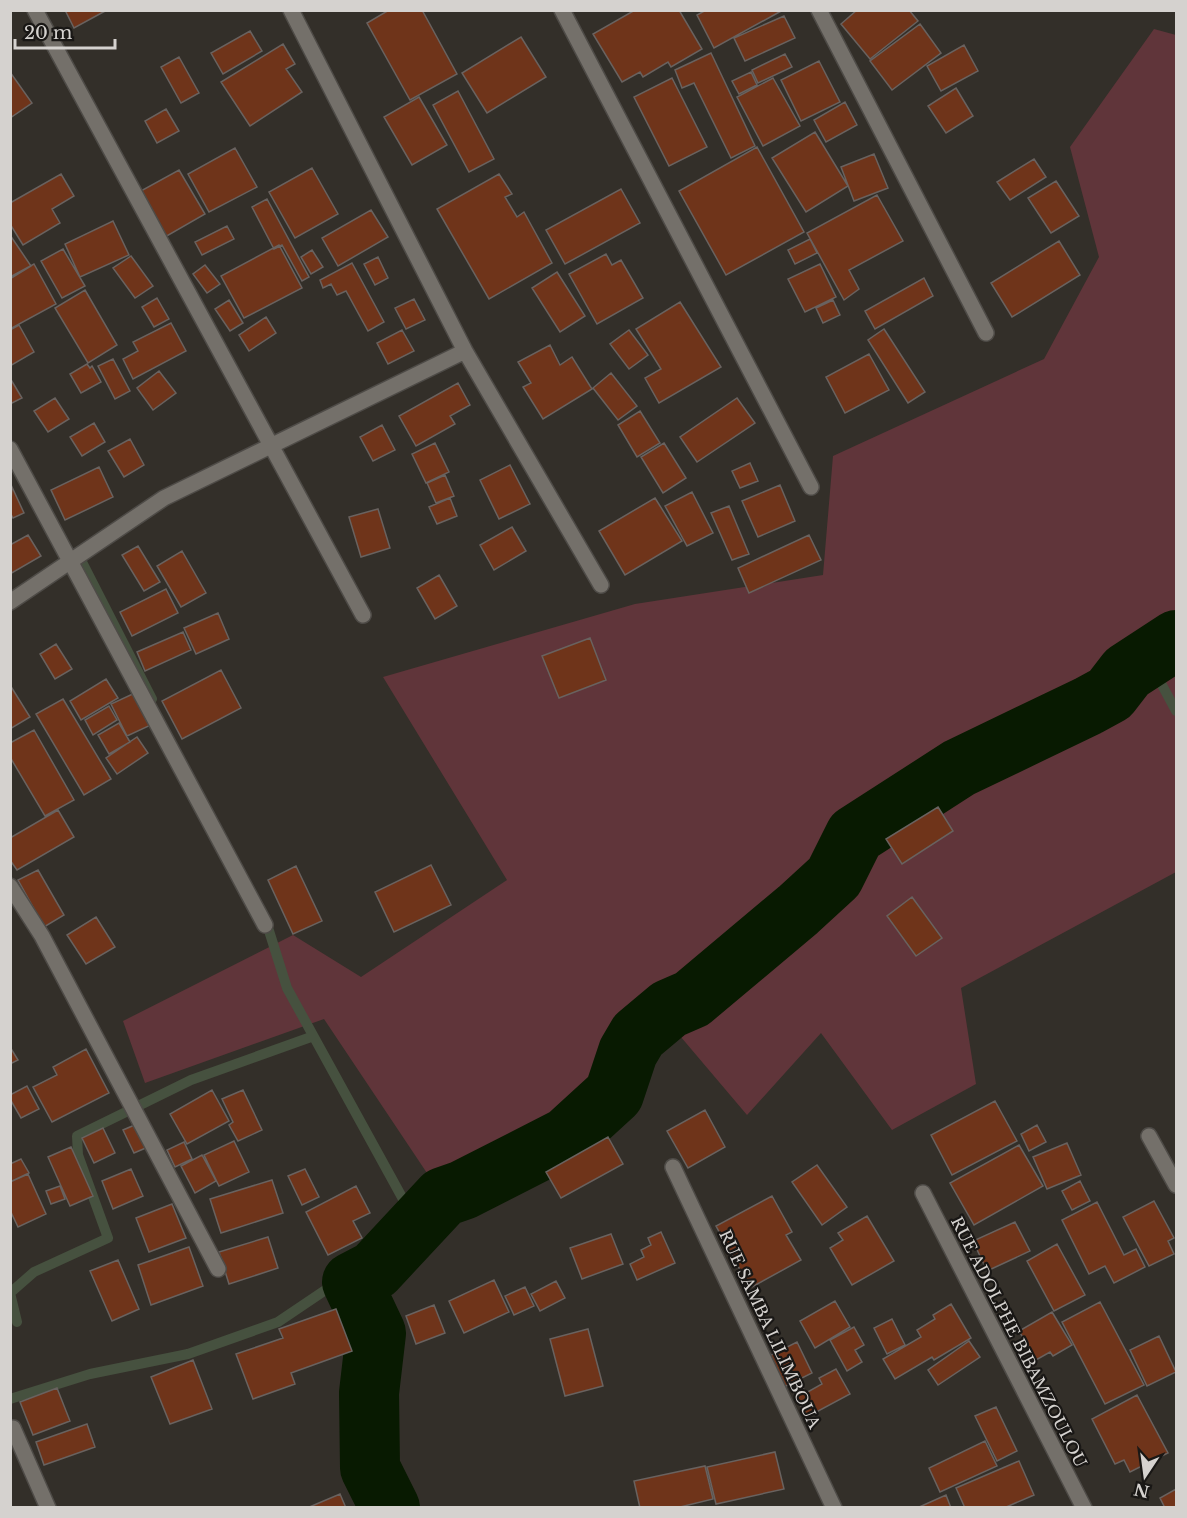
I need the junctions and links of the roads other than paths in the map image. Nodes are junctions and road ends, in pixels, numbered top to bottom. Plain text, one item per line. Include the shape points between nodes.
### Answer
1 (35, 10) edge
2 (291, 10) edge
3 (562, 10) edge
4 (819, 10) edge
5 (986, 333) dead end
6 (465, 351) junction
7 (270, 446) junction
8 (10, 449) edge
9 (811, 487) dead end
10 (71, 560) junction
11 (601, 585) dead end
12 (10, 602) edge
13 (363, 615) dead end
14 (10, 886) edge
15 (265, 926) dead end
16 (1149, 1137) dead end
17 (672, 1167) dead end
18 (1176, 1185) edge
19 (922, 1193) dead end
20 (218, 1269) dead end
21 (13, 1428) dead end
22 (48, 1508) edge
23 (834, 1508) edge
24 (1084, 1508) edge

1 - 7 street
2 - 6 street
3 - 9 street
4 - 5 street
6 - 7 street
6 - 11 street
7 - 10 street via 164,498
7 - 13 street
8 - 10 street
10 - 12 street
10 - 15 street
14 - 20 street via 42,936
16 - 18 street
17 - 23 street, RUE SAMBA LILIMBOUA
19 - 24 street, RUE ADOLPHE BIBAMZOULOU
21 - 22 street

